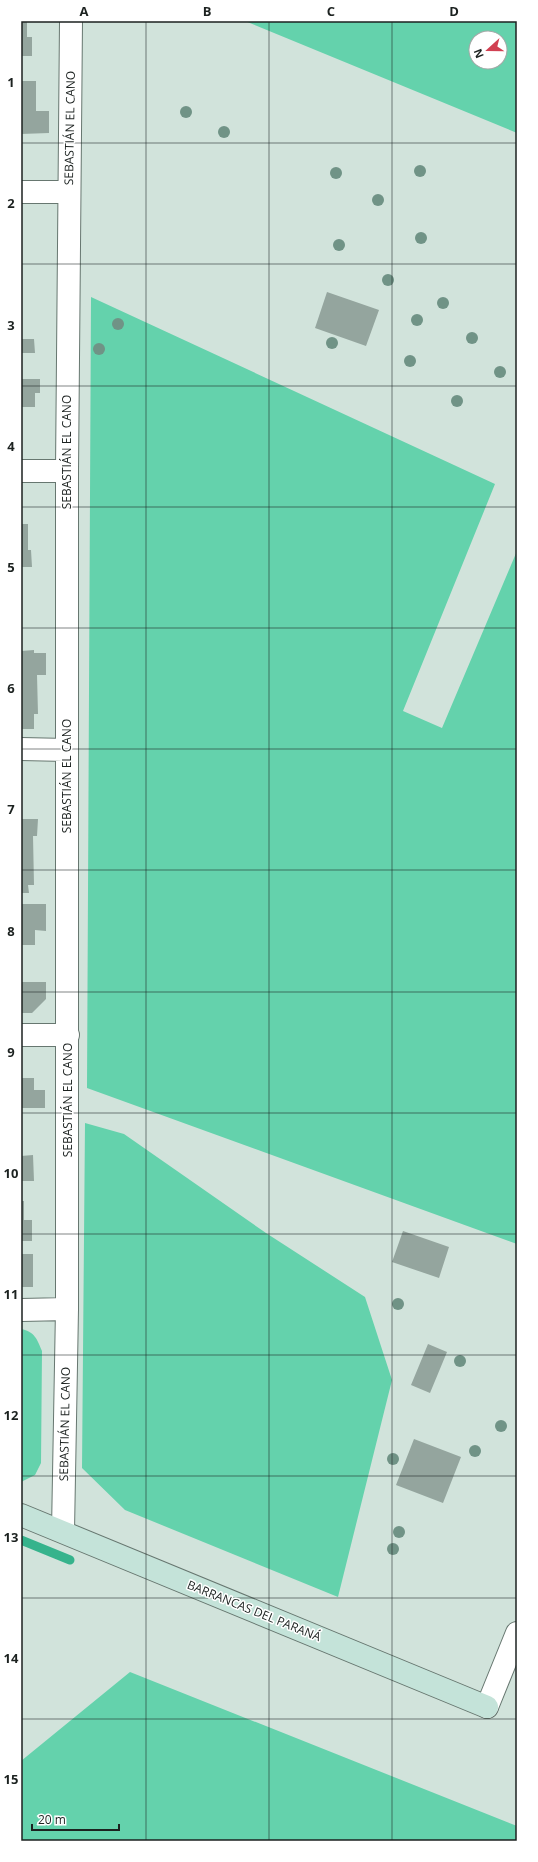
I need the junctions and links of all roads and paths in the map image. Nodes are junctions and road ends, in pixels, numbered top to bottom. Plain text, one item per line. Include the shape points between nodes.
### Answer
1 (71, 21) edge
2 (21, 192) edge
3 (69, 192) junction
4 (21, 471) edge
5 (67, 472) junction
6 (21, 749) edge
7 (67, 750) junction
8 (21, 1035) edge
9 (68, 1035) junction
10 (67, 1309) junction
11 (21, 1310) edge
12 (21, 1515) edge
13 (63, 1531) junction
14 (517, 1633) edge

1 - 3 street, SEBASTIÁN EL CANO
2 - 3 street
3 - 5 street, SEBASTIÁN EL CANO
4 - 5 street
5 - 7 street, SEBASTIÁN EL CANO
6 - 7 street
7 - 9 street, SEBASTIÁN EL CANO
8 - 9 street
9 - 10 street, SEBASTIÁN EL CANO
10 - 11 street
10 - 13 street, SEBASTIÁN EL CANO
12 - 13 street, BARRANCAS DEL PARANÁ
13 - 14 street, BARRANCAS DEL PARANÁ via 487,1707

